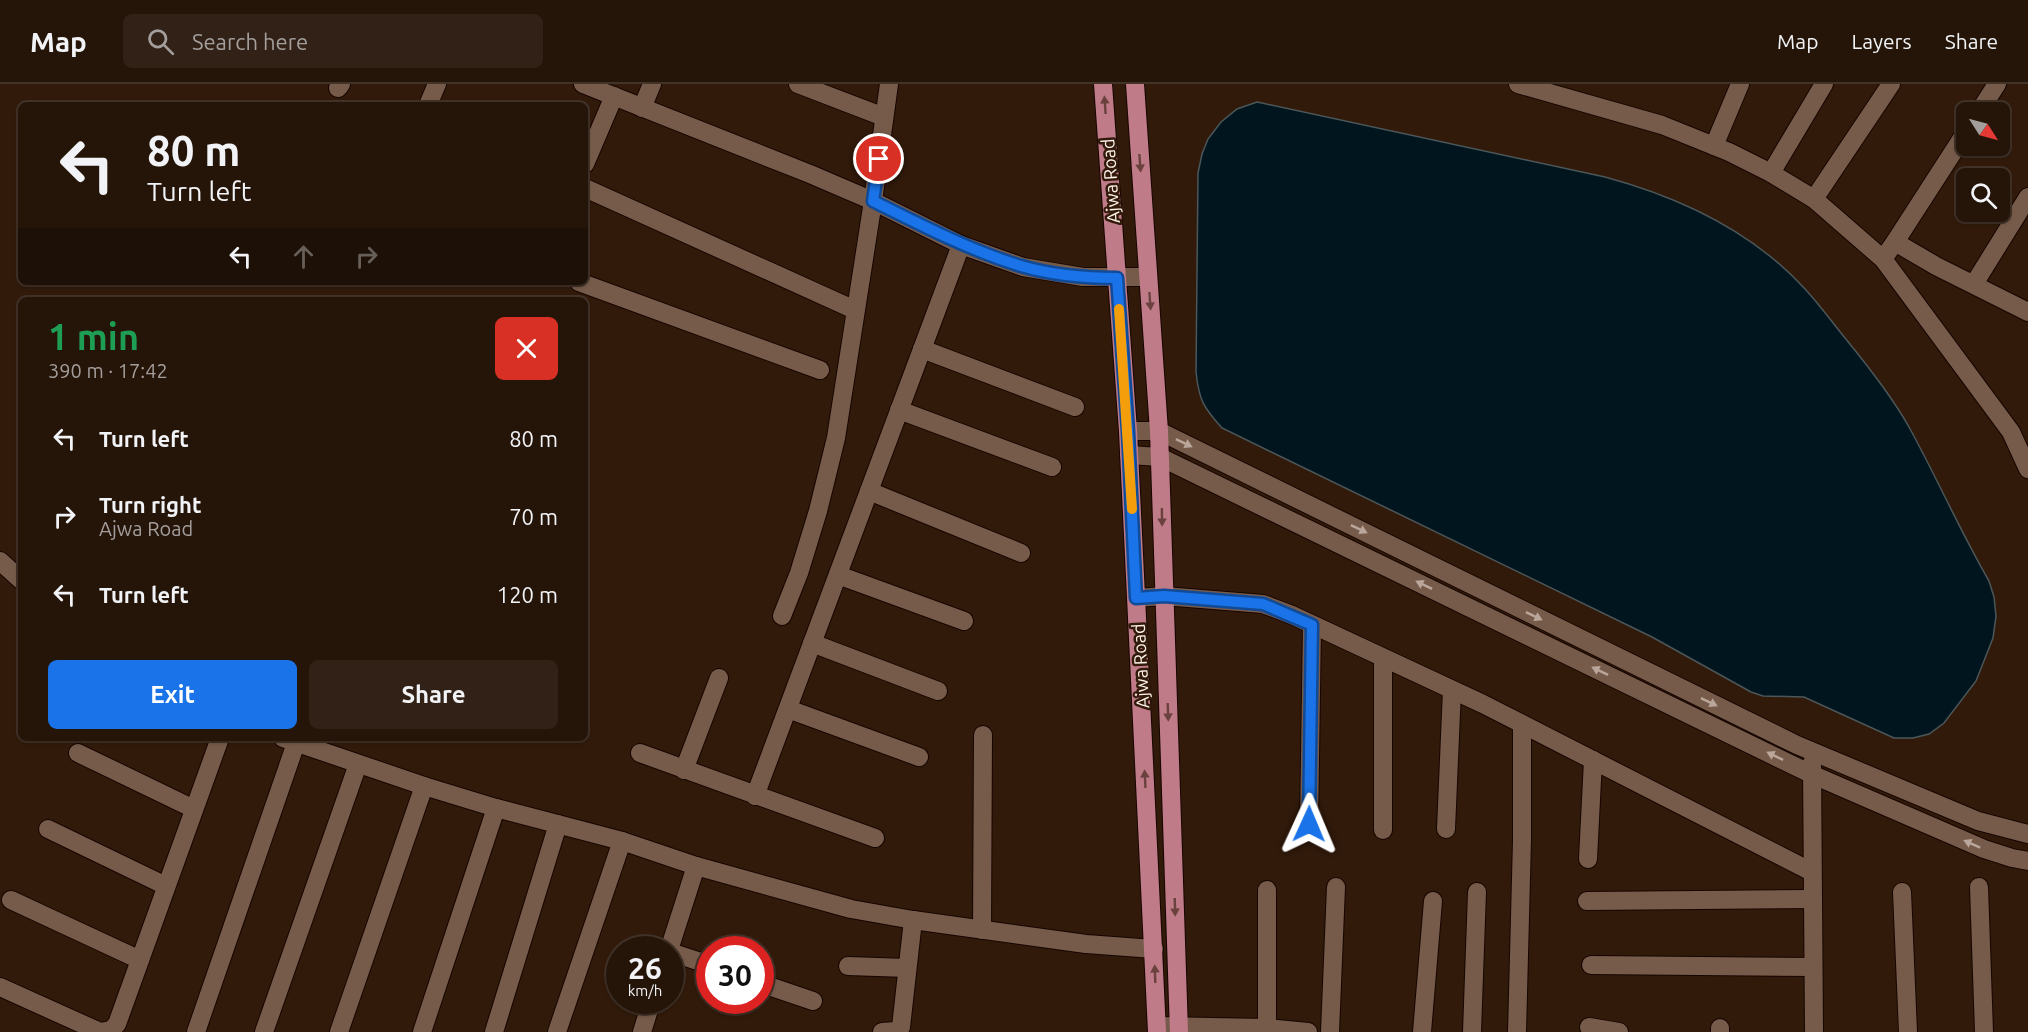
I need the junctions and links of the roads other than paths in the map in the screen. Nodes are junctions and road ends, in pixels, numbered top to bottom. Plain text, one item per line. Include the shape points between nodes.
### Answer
1 (437, 84) edge
2 (583, 84) edge
3 (652, 84) edge
4 (798, 84) edge
5 (888, 84) edge
6 (1103, 84) edge
7 (1135, 84) edge
8 (1518, 84) edge
9 (1740, 84) edge
10 (1824, 84) edge
11 (1891, 84) edge
12 (1997, 84) edge
13 (1556, 90) edge
14 (614, 96) junction
15 (429, 102) edge
16 (1985, 102) edge
17 (642, 108) junction
18 (884, 117) junction
19 (1714, 146) junction
20 (1956, 147) edge
21 (588, 157) edge
22 (1771, 173) junction
23 (588, 189) edge
24 (2028, 197) edge
25 (1814, 199) junction
26 (873, 201) junction
27 (1895, 242) junction
28 (961, 244) junction
29 (1883, 259) junction
30 (1148, 277) junction
31 (1117, 278) junction
32 (1974, 284) junction
33 (587, 285) edge
34 (855, 310) junction
35 (2028, 312) edge
36 (922, 350) junction
37 (820, 370) dead end
38 (1075, 406) dead end
39 (899, 410) junction
40 (1128, 431) junction
41 (1159, 431) junction
42 (1129, 455) junction
43 (1160, 457) junction
44 (1052, 467) dead end
45 (2028, 470) edge
46 (869, 491) junction
47 (1020, 553) dead end
48 (0, 561) edge
49 (838, 575) junction
50 (18, 577) edge
51 (1164, 596) junction
52 (1136, 598) junction
53 (782, 616) dead end
54 (964, 621) dead end
55 (1312, 625) junction
56 (812, 643) junction
57 (1383, 658) junction
58 (719, 678) dead end
59 (1452, 690) junction
60 (938, 691) dead end
61 (788, 709) junction
62 (1522, 724) junction
63 (983, 735) dead end
64 (219, 741) edge
65 (290, 741) edge
66 (1813, 752) junction
67 (78, 753) dead end
68 (640, 753) dead end
69 (919, 757) dead end
70 (1593, 760) junction
71 (358, 764) junction
72 (684, 770) junction
73 (1811, 774) junction
74 (424, 786) junction
75 (755, 796) junction
76 (496, 808) junction
77 (194, 809) junction
78 (558, 824) junction
79 (1309, 824) dead end
80 (48, 829) dead end
81 (1446, 829) dead end
82 (1383, 830) dead end
83 (2028, 834) edge
84 (875, 838) dead end
85 (622, 841) junction
86 (1588, 859) dead end
87 (2028, 861) edge
88 (696, 866) junction
89 (1812, 872) junction
90 (166, 886) junction
91 (1979, 887) dead end
92 (1336, 888) dead end
93 (1267, 890) dead end
94 (1477, 892) dead end
95 (1902, 892) dead end
96 (1813, 899) junction
97 (11, 900) dead end
98 (1432, 901) dead end
99 (1587, 901) dead end
100 (913, 920) junction
101 (982, 930) junction
102 (675, 936) edge
103 (1154, 949) junction
104 (140, 960) junction
105 (848, 966) dead end
106 (1590, 966) dead end
107 (1813, 967) junction
108 (908, 968) junction
109 (0, 987) edge
110 (774, 988) edge
111 (813, 1001) dead end
112 (648, 1014) edge
113 (1589, 1028) dead end
114 (1157, 1029) edge
115 (1179, 1029) edge
116 (1267, 1030) edge
117 (196, 1032) edge
118 (264, 1032) edge
119 (339, 1032) edge
120 (422, 1032) edge
121 (494, 1032) edge
122 (557, 1032) edge
123 (643, 1032) edge
124 (882, 1032) edge
125 (1308, 1032) edge
126 (1330, 1032) edge
127 (1422, 1032) edge
128 (1472, 1032) edge
129 (1517, 1032) edge
130 (1619, 1032) edge
131 (1814, 1032) edge
132 (1908, 1032) edge
133 (1984, 1032) edge

1 - 15 street
2 - 14 street
3 - 17 street
4 - 18 street
5 - 18 street
31 -> 6 main road, Ajwa Road
7 -> 30 main road, Ajwa Road
8 - 13 street
9 - 19 street
10 - 22 street
11 - 25 street
12 - 16 street
13 - 19 street
14 - 17 street
14 - 21 street
17 - 26 street
18 - 26 street
19 - 22 street
20 - 27 street
22 - 25 street
23 - 34 street
24 - 32 street
25 - 29 street
26 - 28 street
26 - 34 street
27 - 29 street
27 - 32 street
28 - 31 street via 1023,267 1083,278
28 - 36 street
29 - 45 street via 2011,432
30 - 31 street
30 -> 41 main road, Ajwa Road
31 - 40 main road, Ajwa Road
32 - 35 street
33 - 37 street
34 - 53 street via 836,438 818,511
36 - 38 street
36 - 39 street
39 - 44 street
39 - 46 street
40 - 41 street
40 - 42 main road, Ajwa Road
41 - 43 main road, Ajwa Road
41 -> 66 street
42 - 43 street
42 - 52 main road, Ajwa Road
43 -> 51 main road, Ajwa Road
73 -> 43 street
46 - 47 street
46 - 49 street
48 - 50 street
49 - 54 street
49 - 56 street
51 - 52 street
51 - 55 street via 1263,604
51 -> 115 main road, Ajwa Road
103 -> 52 main road, Ajwa Road
55 - 57 street
55 - 79 street
56 - 60 street
56 - 61 street
57 - 59 street
57 - 82 street
58 - 72 street
59 - 62 street
59 - 81 street
61 - 69 street
61 - 75 street
62 - 70 street
62 - 129 street
63 - 101 street
64 - 77 street
65 - 71 street
65 - 117 street
66 - 73 street
66 - 83 street via 1978,821
67 - 77 street
68 - 72 street
70 - 86 street
70 - 89 street
71 - 74 street
71 - 118 street
72 - 75 street
87 -> 73 street via 1984,849
73 - 89 street
74 - 76 street
74 - 119 street
75 - 84 street
76 - 78 street
76 - 120 street
77 - 90 street
78 - 85 street
78 - 121 street
80 - 90 street
85 - 88 street
85 - 122 street
88 - 100 street via 851,909
88 - 102 street
89 - 96 street
90 - 104 street
91 - 133 street
92 - 126 street
93 - 116 street
94 - 128 street
95 - 132 street
96 - 99 street
96 - 107 street
97 - 104 street
98 - 127 street
100 - 101 street
100 - 108 street
101 - 103 street
114 -> 103 main road, Ajwa Road
104 - 109 street via 117,1024 111,1030 100,1032
105 - 108 street
106 - 107 street
107 - 131 street
108 - 124 street via 901,1027
110 - 111 street
112 - 123 street
113 - 130 street
114 - 115 street
115 - 116 street
116 - 125 street

